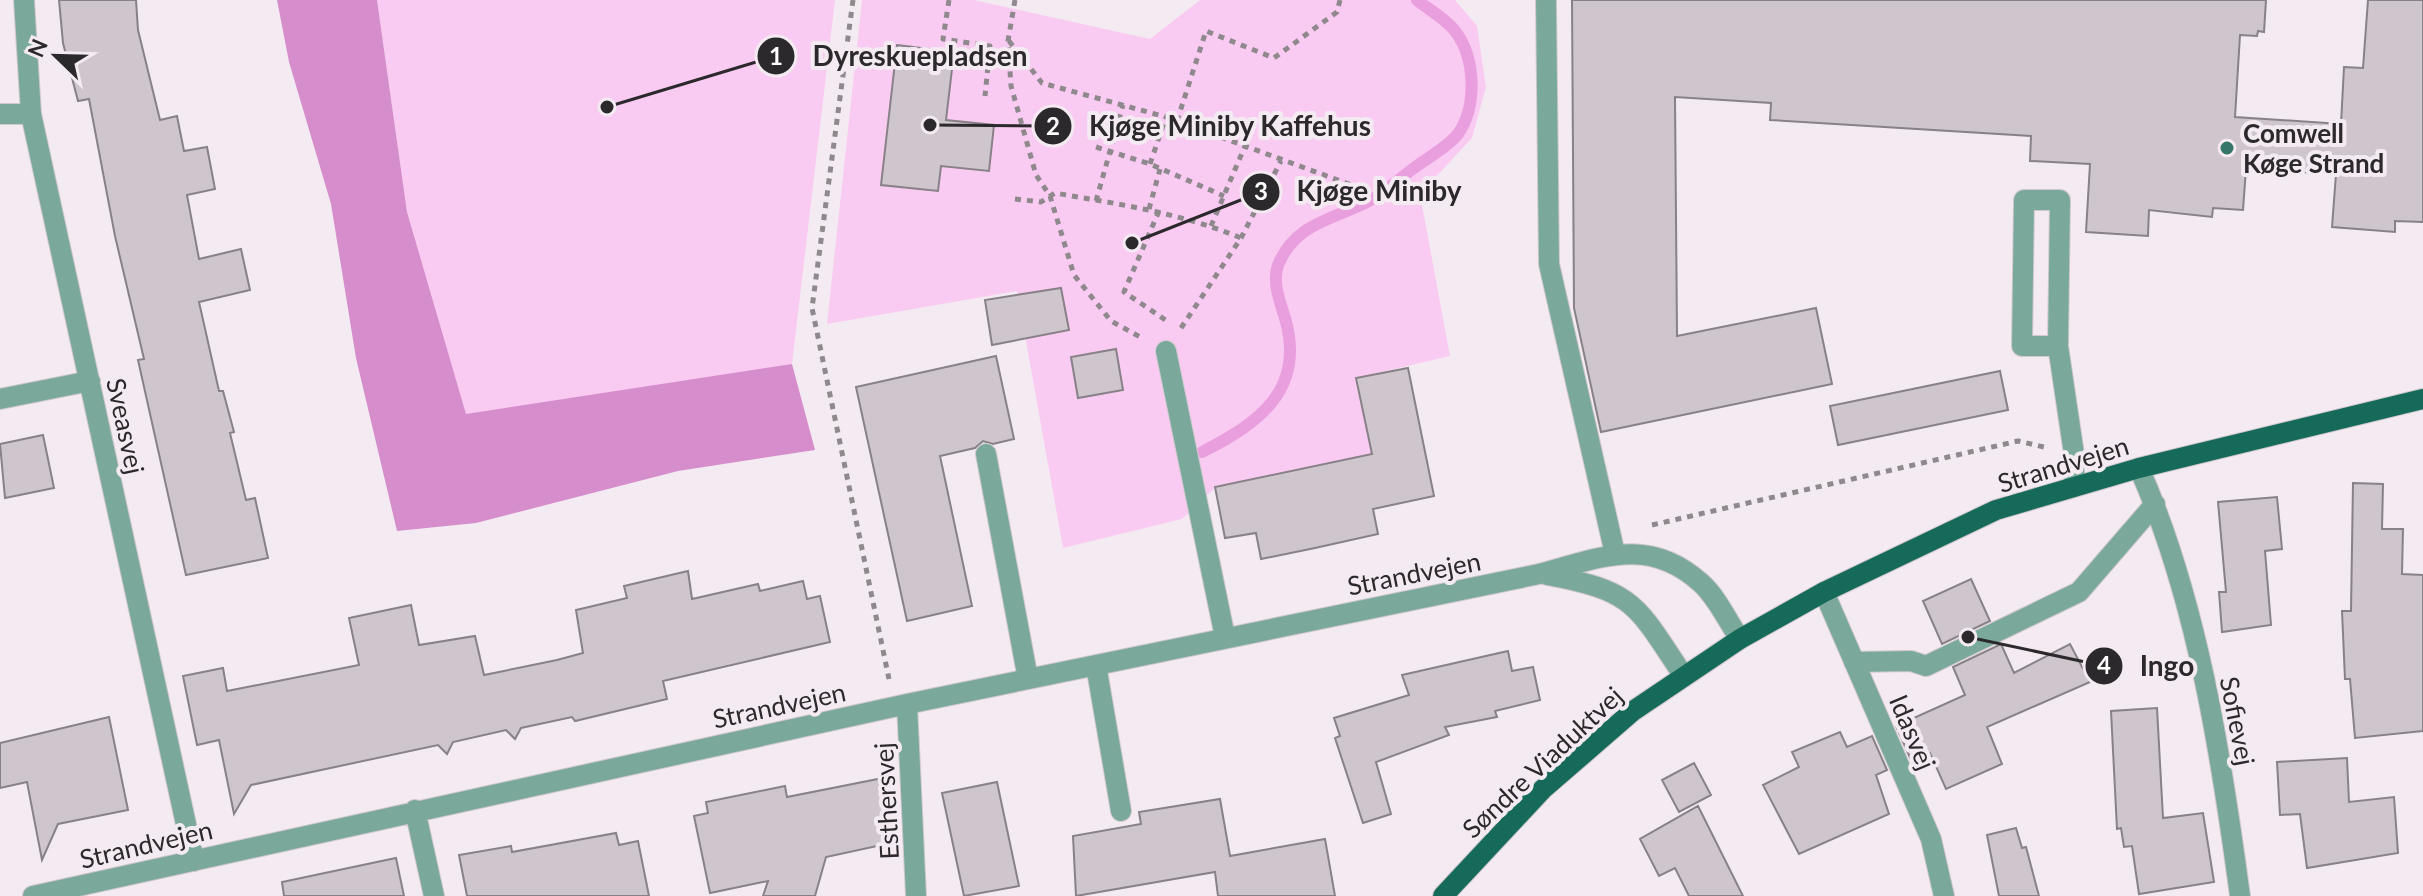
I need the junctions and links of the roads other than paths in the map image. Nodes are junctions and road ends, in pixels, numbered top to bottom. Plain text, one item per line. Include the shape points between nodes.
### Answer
1 (24, 0) edge
2 (1546, 0) edge
3 (0, 114) edge
4 (31, 114) junction
5 (2058, 346) junction
6 (1166, 351) road end
7 (90, 381) junction
8 (0, 399) edge
9 (2423, 399) edge
10 (986, 454) dead end
11 (2139, 468) junction
12 (2074, 487) junction
13 (2155, 504) junction
14 (1613, 544) junction
15 (1539, 574) junction
16 (1824, 592) junction
17 (1225, 637) junction
18 (1740, 639) junction
19 (1854, 662) junction
20 (1096, 665) junction
21 (1683, 675) junction
22 (1028, 679) junction
23 (901, 706) junction
24 (415, 810) junction
25 (1121, 811) dead end
26 (194, 861) junction
27 (33, 896) edge
28 (434, 896) edge
29 (916, 896) edge
30 (1443, 896) edge
31 (1944, 896) edge
32 (2240, 896) edge

1 - 4 street, Sveasvej
2 - 14 street via 1549,264
3 - 4 street
4 - 7 street, Sveasvej
5 - 5 street via 2060,200 2024,200 2022,346
5 - 12 street
6 - 17 street
7 - 8 street
7 - 26 street, Sveasvej
9 - 11 main road, Strandvejen
10 - 22 street
11 - 12 main road, Strandvejen
11 - 13 street, Sofievej
12 - 16 main road, Strandvejen via 1996,510
13 - 19 street via 2079,592 1926,666 1911,661
13 - 32 street, Sofievej via 2207,686
14 - 15 street, Strandvejen
14 - 18 street, Strandvejen via 1669,562 1702,584
15 - 17 street, Strandvejen
15 - 21 street, Strandvejen via 1591,583 1621,595 1644,617
16 - 18 main road, Strandvejen
16 - 19 street, Idasvej
17 - 20 street, Strandvejen
18 - 21 main road, Strandvejen
19 - 31 street, Idasvej via 1931,839
20 - 22 street, Strandvejen
20 - 25 street
21 - 30 main road, Søndre Viaduktvej via 1543,789
22 - 23 street, Strandvejen
23 - 24 street, Strandvejen
23 - 29 street, Esthersvej
24 - 26 street, Strandvejen
24 - 28 street
26 - 27 street, Strandvejen

